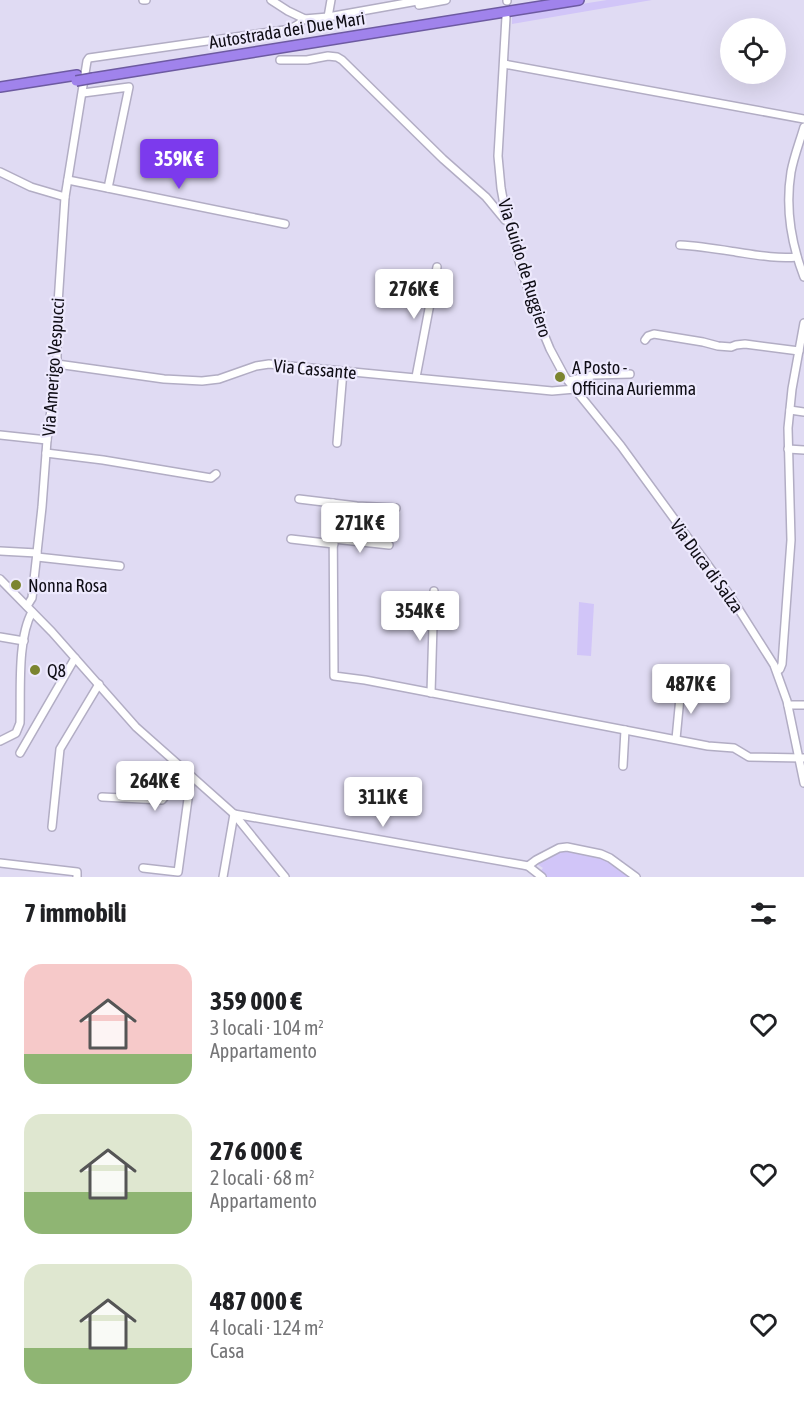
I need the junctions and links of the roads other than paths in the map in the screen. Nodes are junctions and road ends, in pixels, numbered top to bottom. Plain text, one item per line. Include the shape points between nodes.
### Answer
1 (271, 0) edge
2 (331, 0) edge
3 (423, 0) edge
4 (446, 0) edge
5 (541, 0) edge
6 (579, 0) edge
7 (328, 17) junction
8 (506, 17) dead end
9 (304, 19) junction
10 (280, 60) dead end
11 (504, 64) junction
12 (94, 75) junction
13 (76, 78) junction
14 (0, 87) edge
15 (0, 93) edge
16 (83, 93) junction
17 (804, 119) edge
18 (804, 127) edge
19 (0, 172) edge
20 (68, 180) junction
21 (108, 188) junction
22 (501, 191) junction
23 (65, 197) junction
24 (486, 197) junction
25 (285, 224) dead end
26 (509, 225) junction
27 (680, 245) dead end
28 (797, 257) junction
29 (437, 267) dead end
30 (804, 277) edge
31 (804, 323) edge
32 (645, 340) dead end
33 (799, 351) junction
34 (57, 364) junction
35 (343, 371) junction
36 (562, 372) joint
37 (630, 374) dead end
38 (416, 377) junction
39 (568, 381) junction
40 (575, 389) junction
41 (790, 410) junction
42 (804, 412) edge
43 (0, 435) edge
44 (47, 440) junction
45 (337, 443) dead end
46 (788, 449) junction
47 (804, 450) edge
48 (46, 453) junction
49 (216, 474) dead end
50 (299, 499) dead end
51 (333, 503) junction
52 (396, 508) dead end
53 (291, 539) dead end
54 (334, 542) junction
55 (389, 545) dead end
56 (0, 551) edge
57 (37, 555) junction
58 (120, 566) dead end
59 (0, 579) edge
60 (434, 591) dead end
61 (30, 609) junction
62 (0, 637) edge
63 (24, 641) junction
64 (75, 658) junction
65 (777, 671) junction
66 (99, 684) junction
67 (681, 687) dead end
68 (430, 693) junction
69 (788, 705) junction
70 (804, 705) edge
71 (625, 730) junction
72 (676, 740) junction
73 (0, 741) edge
74 (20, 753) dead end
75 (802, 758) edge
76 (623, 766) dead end
77 (188, 774) junction
78 (804, 783) edge
79 (102, 797) dead end
80 (234, 814) junction
81 (52, 827) dead end
82 (0, 863) edge
83 (528, 867) junction
84 (143, 868) dead end
85 (76, 877) edge
86 (224, 877) edge
87 (285, 877) edge
88 (542, 877) edge
89 (636, 877) edge

1 - 9 street
2 - 7 street
3 - 7 street
4 - 9 street via 324,21
5 - 12 highway, Autostrada dei Due Mari
6 - 12 highway, Autostrada dei Due Mari
7 - 9 street
8 - 11 street, Via Guido de Ruggiero
9 - 16 street, Via Amerigo Vespucci via 284,30 89,58
10 - 24 street via 328,56 342,60
11 - 17 street
11 - 22 street, Via Guido de Ruggiero via 498,156
12 - 13 highway, Autostrada dei Due Mari
13 - 14 highway, Autostrada dei Due Mari
13 - 15 highway, Autostrada dei Due Mari
16 - 20 street, Via Amerigo Vespucci
16 - 21 street via 129,87
18 - 28 street via 791,173 788,209
19 - 23 street
20 - 21 street
20 - 23 street, Via Amerigo Vespucci
21 - 25 street
22 - 24 street via 497,197
22 - 26 street, Via Guido de Ruggiero
23 - 34 street, Via Amerigo Vespucci
24 - 26 street
26 - 36 street, Via Guido de Ruggiero via 536,315
27 - 28 street
28 - 30 street
29 - 38 street
31 - 33 street
32 - 33 street via 654,334 718,346 745,344
33 - 41 street
34 - 35 street, Via Cassante via 184,381 219,380 269,364
34 - 44 street, Via Amerigo Vespucci
35 - 38 street, Via Cassante
35 - 45 street
36 - 39 street, Via Duca di Salza
37 - 39 street via 592,375
38 - 40 street, Via Cassante via 552,391
39 - 40 street, Via Duca di Salza
40 - 65 street, Via Duca di Salza via 729,594
41 - 42 street
41 - 46 street
43 - 44 street
44 - 48 street, Via Amerigo Vespucci
46 - 47 street
46 - 65 street via 791,540 782,664
48 - 49 street via 211,478
48 - 57 street, Via Amerigo Vespucci
50 - 51 street
51 - 52 street
51 - 54 street
53 - 54 street
54 - 55 street
54 - 68 street via 334,676
56 - 57 street
57 - 58 street
57 - 61 street, Via Amerigo Vespucci
59 - 61 street
60 - 68 street
61 - 63 street, Via Amerigo Vespucci
61 - 64 street
62 - 63 street
63 - 73 street, Via Amerigo Vespucci via 20,723 16,733
64 - 66 street
64 - 74 street
65 - 69 street, Via Duca di Salza
66 - 77 street via 136,728
66 - 81 street via 60,749
67 - 72 street
68 - 71 street
69 - 70 street
69 - 75 street, Via Duca di Salza
71 - 72 street
71 - 76 street
72 - 75 street via 734,748 749,757
75 - 78 street, Via Duca di Salza
77 - 79 street via 162,800
77 - 80 street
77 - 84 street via 178,872
80 - 83 street
80 - 86 street
80 - 87 street
82 - 85 street via 77,872
83 - 88 street
83 - 89 street via 567,847 610,858

